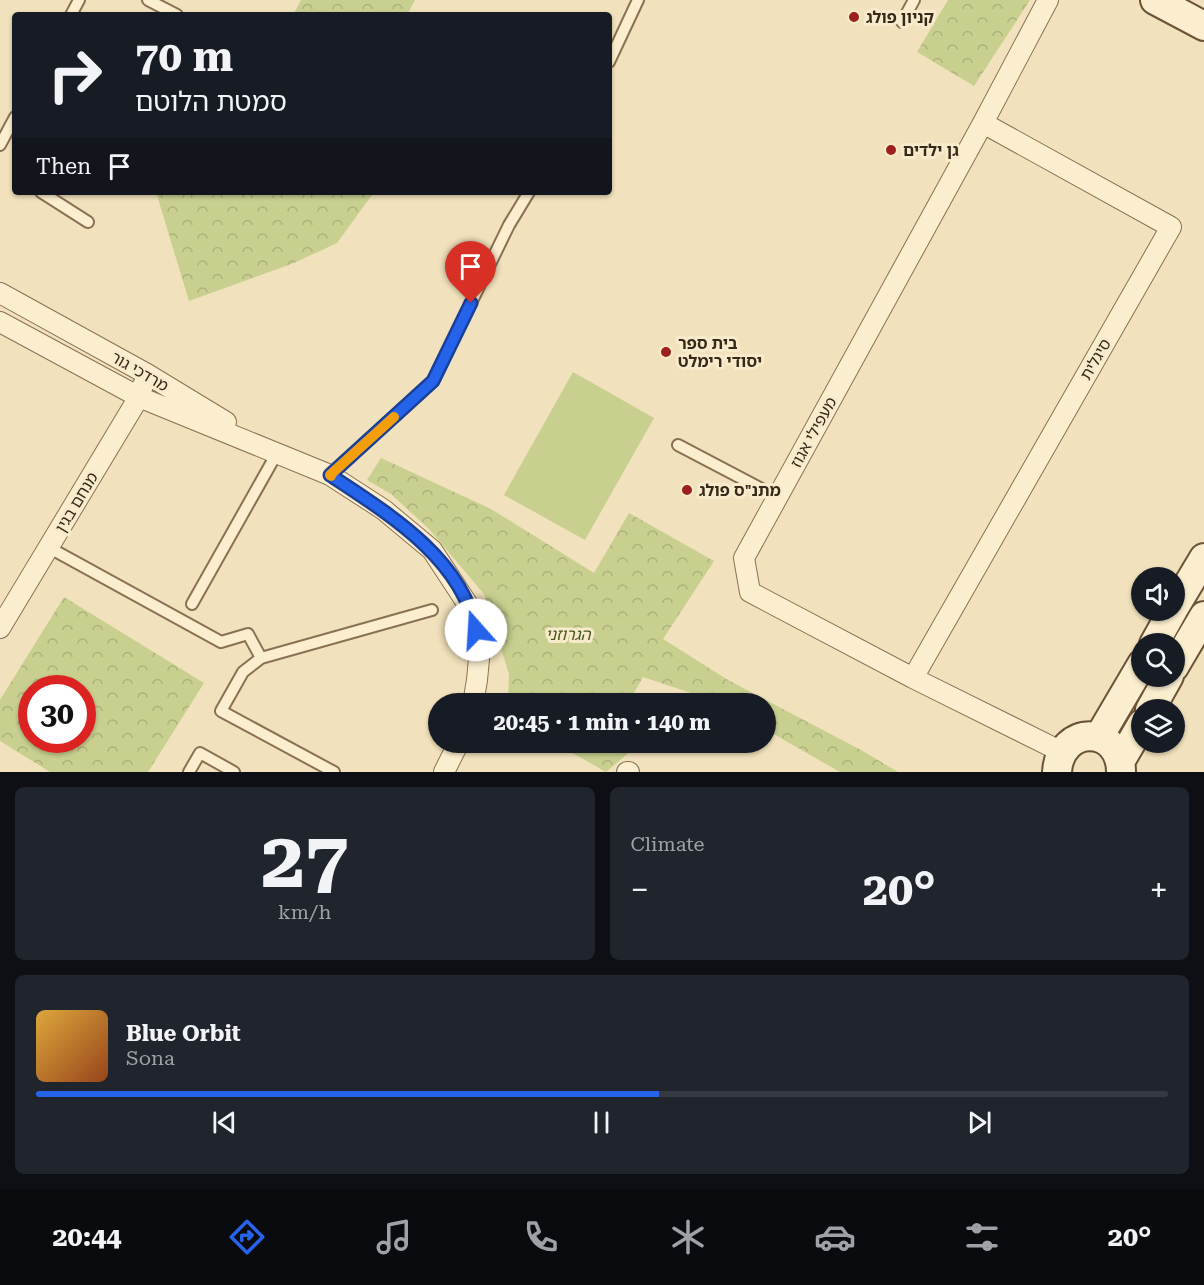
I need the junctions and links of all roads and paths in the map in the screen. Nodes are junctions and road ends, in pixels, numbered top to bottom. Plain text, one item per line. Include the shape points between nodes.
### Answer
1 (148, 0) edge
2 (638, 0) edge
3 (914, 0) edge
4 (1048, 0) edge
5 (1155, 0) edge
6 (171, 12) edge
7 (902, 22) dead end
8 (1204, 26) edge
9 (612, 56) edge
10 (12, 123) edge
11 (983, 123) junction
12 (0, 145) edge
13 (46, 195) edge
14 (527, 195) edge
15 (88, 222) dead end
16 (0, 292) edge
17 (0, 322) edge
18 (147, 374) junction
19 (139, 397) junction
20 (678, 445) dead end
21 (277, 453) junction
22 (330, 475) junction
23 (777, 497) junction
24 (48, 547) junction
25 (1204, 558) edge
26 (1185, 590) edge
27 (192, 604) dead end
28 (432, 610) dead end
29 (1204, 616) edge
30 (0, 628) edge
31 (1185, 648) edge
32 (261, 658) junction
33 (913, 678) junction
34 (1131, 683) edge
35 (474, 693) edge
36 (1099, 737) junction
37 (1131, 746) edge
38 (454, 753) edge
39 (1059, 762) edge
40 (1121, 766) edge
41 (189, 772) edge
42 (234, 772) edge
43 (334, 772) edge
44 (444, 772) edge

1 - 6 lane
2 - 9 lane
3 - 7 lane
4 - 11 street, מעפילי אגוז
5 - 8 street
10 - 12 lane
11 - 23 street, מעפילי אגוז
11 - 33 street, סיגלית via 1171,227
13 - 15 lane
14 - 22 lane via 433,381
16 - 18 street, מרדכי גור
17 - 19 street, מרדכי גור
18 - 19 street, מנחם בגין
18 - 21 street, מרדכי גור
19 - 21 street, מרדכי גור
19 - 24 street, מנחם בגין
20 - 23 lane
21 - 22 street, מרדכי גור
21 - 27 lane
22 - 35 street, מרדכי גור via 384,510 432,550 456,584 472,611 480,648
23 - 33 street, מעפילי אגוז via 744,558 750,592
24 - 30 street, מנחם בגין
24 - 32 lane via 221,642 248,634
25 - 26 street
28 - 32 lane
29 - 31 street
32 - 43 lane via 243,672 221,711
33 - 39 street, מעפילי אגוז
34 - 36 street
36 - 39 street via 1078,738 1068,744
36 - 40 street via 1116,750
37 - 40 street
38 - 44 street
41 - 42 lane via 200,753

